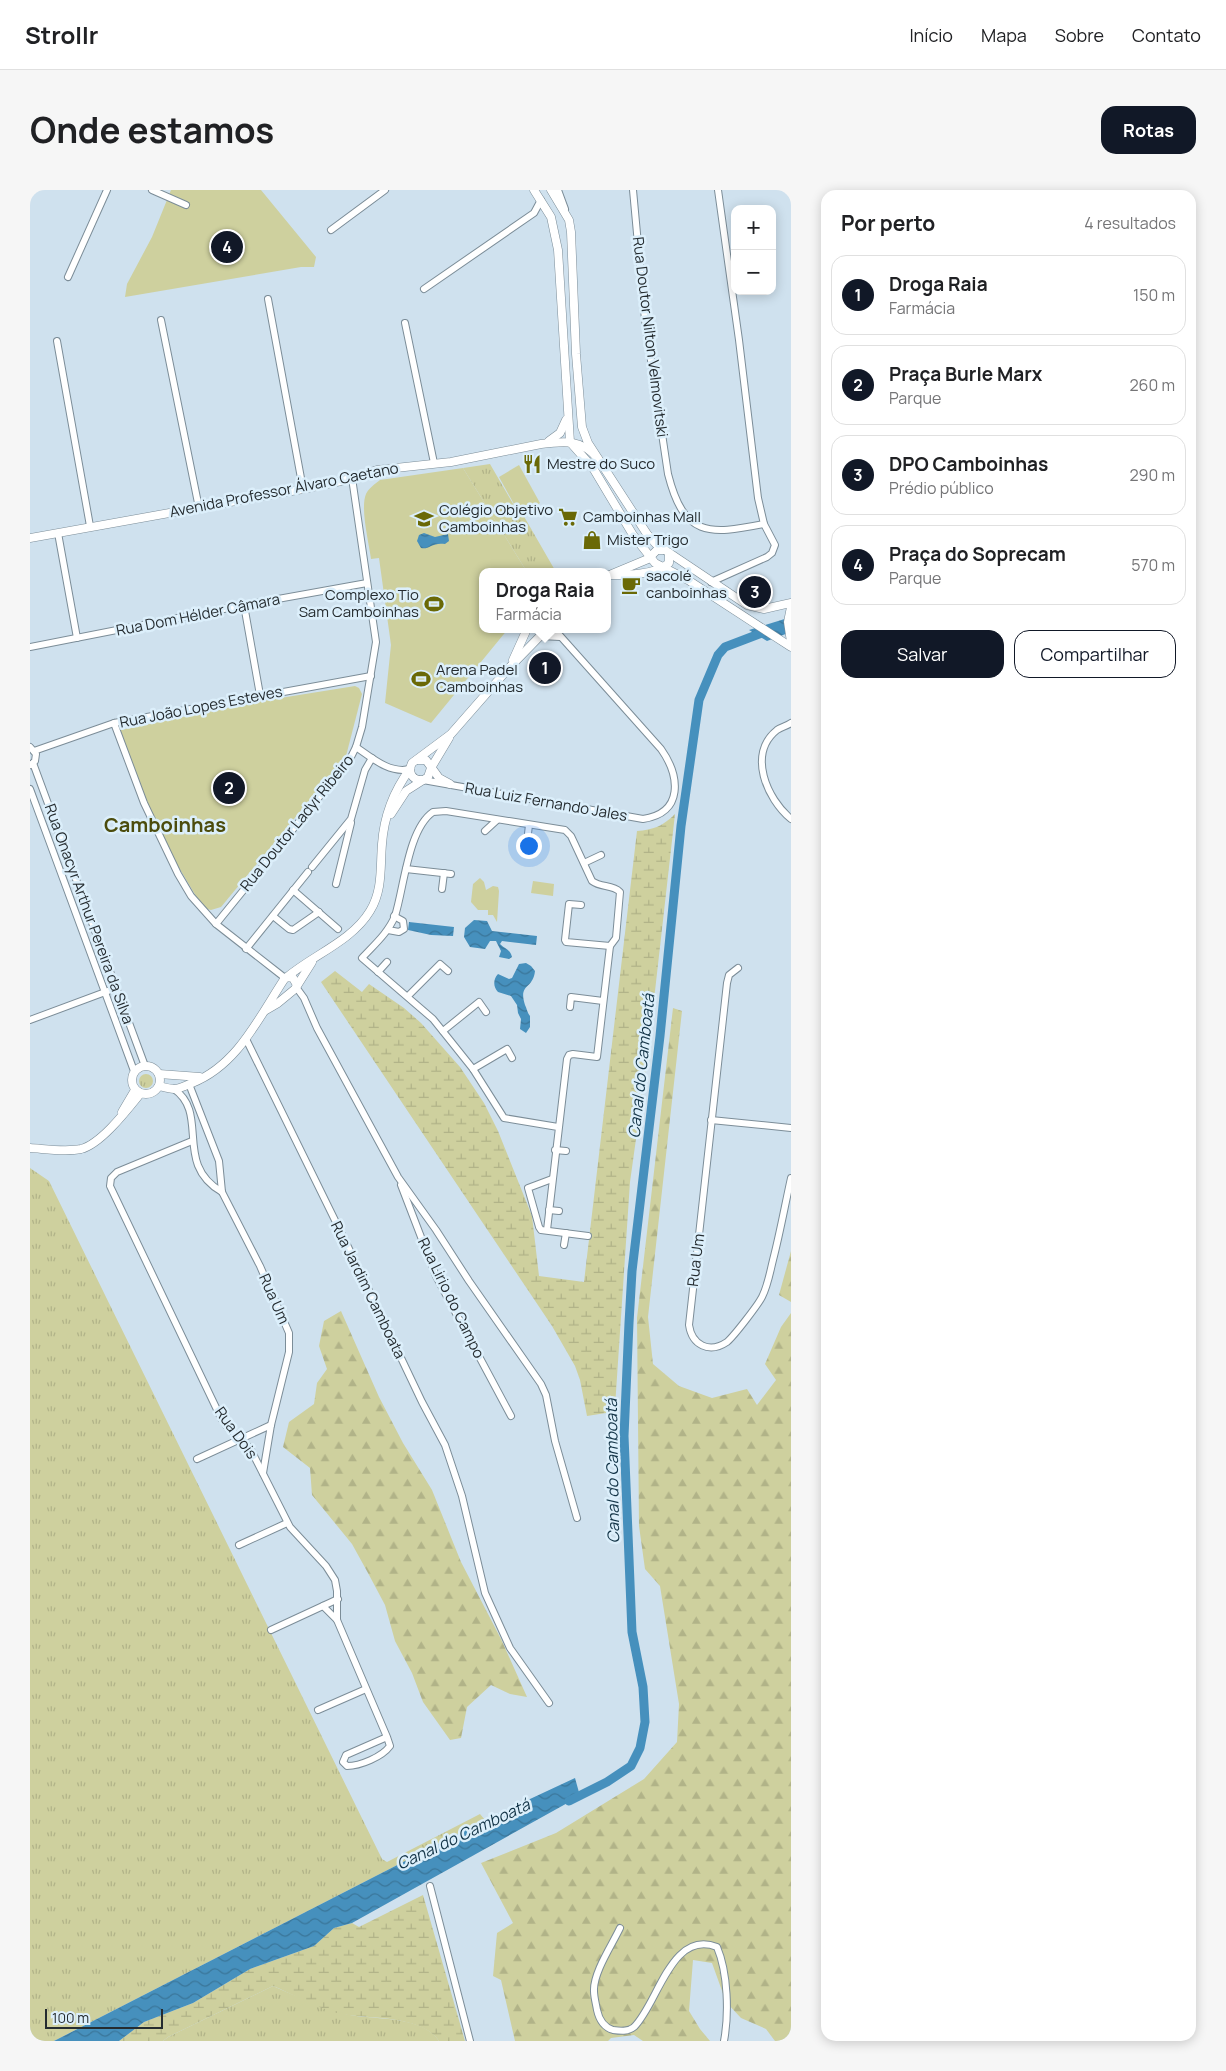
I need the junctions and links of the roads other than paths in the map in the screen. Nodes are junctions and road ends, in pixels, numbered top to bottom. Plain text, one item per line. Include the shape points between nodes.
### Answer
1 (107, 190) edge
2 (152, 190) edge
3 (385, 190) edge
4 (534, 190) edge
5 (551, 190) edge
6 (558, 190) edge
7 (632, 190) edge
8 (718, 190) edge
9 (541, 200) junction
10 (186, 205) dead end
11 (548, 212) junction
12 (534, 213) junction
13 (569, 220) junction
14 (331, 230) dead end
15 (68, 276) dead end
16 (424, 289) dead end
17 (268, 300) dead end
18 (161, 320) dead end
19 (405, 323) dead end
20 (57, 341) dead end
21 (565, 361) junction
22 (577, 362) junction
23 (568, 413) junction
24 (570, 442) junction
25 (539, 444) junction
26 (579, 454) junction
27 (598, 459) junction
28 (434, 463) junction
29 (352, 478) junction
30 (303, 488) junction
31 (199, 508) junction
32 (764, 524) junction
33 (90, 526) junction
34 (58, 533) junction
35 (30, 538) edge
36 (667, 552) junction
37 (650, 557) junction
38 (661, 567) junction
39 (611, 575) edge
40 (611, 576) edge
41 (711, 582) junction
42 (367, 583) junction
43 (244, 605) junction
44 (791, 606) edge
45 (526, 633) edge
46 (543, 633) edge
47 (547, 633) edge
48 (557, 633) edge
49 (560, 637) junction
50 (77, 638) junction
51 (790, 639) edge
52 (791, 647) edge
53 (30, 648) edge
54 (508, 669) junction
55 (371, 676) junction
56 (260, 695) junction
57 (114, 723) junction
58 (791, 724) edge
59 (451, 734) junction
60 (356, 747) junction
61 (32, 749) edge
62 (372, 758) junction
63 (416, 760) junction
64 (31, 764) edge
65 (431, 768) junction
66 (410, 769) junction
67 (423, 780) junction
68 (450, 784) junction
69 (30, 789) edge
70 (351, 819) junction
71 (791, 819) edge
72 (497, 820) junction
73 (386, 824) junction
74 (529, 825) junction
75 (485, 830) dead end
76 (526, 842) dead end
77 (601, 855) dead end
78 (584, 863) junction
79 (406, 869) junction
80 (336, 884) dead end
81 (442, 889) dead end
82 (293, 890) junction
83 (581, 905) dead end
84 (319, 912) junction
85 (273, 916) junction
86 (394, 916) junction
87 (216, 924) junction
88 (338, 929) dead end
89 (388, 930) junction
90 (610, 946) junction
91 (246, 949) junction
92 (312, 960) junction
93 (387, 962) dead end
94 (738, 968) dead end
95 (448, 971) dead end
96 (378, 972) junction
97 (284, 979) junction
98 (116, 988) junction
99 (295, 988) junction
100 (104, 992) junction
101 (408, 996) junction
102 (603, 1001) junction
103 (570, 1007) dead end
104 (264, 1010) junction
105 (486, 1012) dead end
106 (30, 1020) edge
107 (443, 1030) junction
108 (246, 1039) junction
109 (512, 1058) dead end
110 (145, 1066) junction
111 (473, 1070) junction
112 (134, 1071) junction
113 (159, 1074) junction
114 (205, 1076) junction
115 (189, 1084) junction
116 (159, 1086) junction
117 (563, 1088) junction
118 (174, 1089) junction
119 (571, 1089) dead end
120 (138, 1092) junction
121 (711, 1120) junction
122 (558, 1126) junction
123 (791, 1128) edge
124 (192, 1141) junction
125 (30, 1148) edge
126 (555, 1150) junction
127 (566, 1151) dead end
128 (398, 1177) junction
129 (791, 1178) edge
130 (552, 1179) junction
131 (222, 1192) junction
132 (549, 1210) junction
133 (559, 1211) dead end
134 (546, 1230) junction
135 (566, 1233) junction
136 (588, 1236) dead end
137 (564, 1245) dead end
138 (511, 1416) dead end
139 (271, 1425) junction
140 (241, 1438) junction
141 (197, 1459) dead end
142 (263, 1473) junction
143 (577, 1518) dead end
144 (287, 1522) junction
145 (239, 1545) dead end
146 (338, 1599) junction
147 (323, 1606) junction
148 (337, 1620) junction
149 (271, 1630) dead end
150 (366, 1689) junction
151 (549, 1703) dead end
152 (318, 1710) dead end
153 (386, 1737) junction
154 (430, 1886) dead end
155 (620, 1928) dead end
156 (470, 2041) edge
157 (724, 2041) edge

1 - 15 street
2 - 10 street
3 - 14 street
4 - 9 street
5 - 13 street
6 - 13 street
7 - 32 street, Rua Doutor Nilton Velmovitski via 645,320 668,474 679,508 689,520 708,530
8 - 32 street via 753,470
9 - 11 street
9 - 12 street
11 - 12 street
11 - 21 street via 558,250
12 - 16 street
13 - 22 street
17 - 30 street
18 - 31 street
19 - 28 street
20 - 33 street
21 - 22 street via 571,365
21 - 23 street
22 - 27 street via 583,432
23 - 24 street
23 - 25 street via 560,434
24 - 25 street, Avenida Professor Álvaro Caetano
24 - 26 street
24 - 27 street, Avenida Professor Álvaro Caetano via 588,447
25 - 26 street
25 - 28 street, Avenida Professor Álvaro Caetano
26 - 37 street via 593,468
27 - 36 street via 647,534
28 - 29 street, Avenida Professor Álvaro Caetano via 377,470
29 - 30 street, Avenida Professor Álvaro Caetano
29 - 42 street, Rua Doutor Ladyr Ribeiro
30 - 31 street, Avenida Professor Álvaro Caetano
31 - 33 street, Avenida Professor Álvaro Caetano
32 - 41 street via 774,545 772,553
33 - 34 street, Avenida Professor Álvaro Caetano
34 - 35 street, Avenida Professor Álvaro Caetano
34 - 50 street
36 - 37 street via 657,550
36 - 38 street via 669,563
36 - 41 street
37 - 38 street
37 - 39 street
38 - 40 street via 636,574
38 - 52 street via 688,580
41 - 44 street via 753,608
42 - 43 street, Rua Dom Hélder Câmara
42 - 55 street, Rua Doutor Ladyr Ribeiro via 376,642
43 - 50 street, Rua Dom Hélder Câmara
43 - 56 street
44 - 51 street via 788,622
45 - 54 street
46 - 54 street
47 - 49 street
48 - 49 street
49 - 68 street, Rua Luiz Fernando Jales via 669,760 675,782 668,809 643,820
50 - 53 street, Rua Dom Hélder Câmara
54 - 59 street
55 - 56 street, Rua João Lopes Esteves
55 - 60 street, Rua Doutor Ladyr Ribeiro
56 - 57 street, Rua João Lopes Esteves
57 - 61 street, Rua João Lopes Esteves
57 - 87 street via 144,803 178,874 198,906
58 - 71 street via 777,730 766,744 761,762 769,793
59 - 63 street
59 - 65 street
60 - 62 street
60 - 87 street, Rua Doutor Ladyr Ribeiro via 350,759
61 - 64 street via 36,758
62 - 66 street via 396,770
62 - 70 street via 365,770
63 - 65 street via 426,760
63 - 66 street
64 - 98 street, Rua Onacyr Arthur Pereira da Silva
65 - 67 street
65 - 68 street
66 - 67 street via 414,778
66 - 73 street via 393,796
67 - 68 street, Rua Luiz Fernando Jales
67 - 73 street via 401,796
69 - 100 street, Rua Onacyr Arthur Pereira da Silva
70 - 80 street
70 - 82 street
72 - 74 street
72 - 75 street
72 - 79 street via 446,811 433,812 423,822
73 - 92 street via 376,900 362,922
74 - 76 street
74 - 78 street via 565,830
77 - 78 street
78 - 90 street via 595,884 614,887 620,892 616,938
79 - 81 street via 447,874
79 - 86 street
82 - 84 street
82 - 85 street
83 - 90 street via 569,904 566,942
84 - 85 street via 293,930
84 - 88 street
85 - 91 street
86 - 89 street
86 - 89 street via 403,921 404,929 399,932
87 - 91 street
89 - 96 street via 362,958
90 - 102 street
91 - 97 street
92 - 97 street
92 - 99 street
93 - 96 street
94 - 121 street, Rua Um via 726,982
95 - 101 street via 440,964
96 - 101 street
97 - 99 street via 295,979
97 - 99 street via 284,989
97 - 104 street
98 - 100 street
98 - 110 street, Rua Onacyr Arthur Pereira da Silva
99 - 104 street
99 - 128 street, Rua Lirio do Campo via 304,998
100 - 106 street
100 - 112 street, Rua Onacyr Arthur Pereira da Silva
101 - 107 street
102 - 103 street via 571,997
102 - 117 street via 597,1057 569,1056
104 - 108 street
105 - 107 street via 479,1002
107 - 111 street
108 - 114 street via 229,1059
108 - 151 street, Rua Jardim Camboata via 445,1445 462,1496 485,1593 510,1648
109 - 111 street via 507,1049
110 - 112 street
110 - 113 street
111 - 122 street via 504,1118
112 - 120 street via 131,1079
113 - 114 street
113 - 116 street
114 - 115 street
115 - 118 street
115 - 131 street, Rua Um via 219,1160
116 - 118 street
116 - 120 street via 149,1094
117 - 119 street
117 - 122 street
118 - 124 street, Rua Um via 182,1095 193,1120
120 - 125 street via 105,1133 84,1148
121 - 123 street
121 - 129 street, Rua Um via 689,1325 690,1334 697,1344 714,1348 729,1340 762,1297
122 - 126 street
124 - 131 street, Rua Um via 202,1176
124 - 140 street, Rua Dois via 117,1172 110,1178 110,1186 221,1418
126 - 127 street
126 - 130 street
128 - 138 street, Rua Lirio do Campo via 436,1276
128 - 143 street, Rua Lirio do Campo via 541,1384
130 - 132 street
130 - 134 street via 528,1188 539,1227
131 - 139 street, Rua Um via 289,1332 289,1352
132 - 133 street
132 - 134 street
134 - 135 street
135 - 136 street
135 - 137 street
139 - 140 street
139 - 142 street, Rua Um
140 - 141 street
140 - 142 street, Rua Dois
142 - 144 street, Rua Dois
144 - 145 street
144 - 146 street, Rua Dois via 326,1566 335,1580
146 - 147 street
146 - 148 street, Rua Dois
147 - 148 street
147 - 149 street
148 - 150 street, Rua Dois
150 - 152 street
150 - 153 street, Rua Dois
153 - 153 street via 390,1746 386,1752 358,1765 347,1766 343,1762 346,1755
154 - 156 street
155 - 157 street via 597,1974 594,1990 598,2016 604,2026 626,2032 634,2026 662,1978 678,1959 690,1948 709,1944 717,1947 722,1964 728,2023

